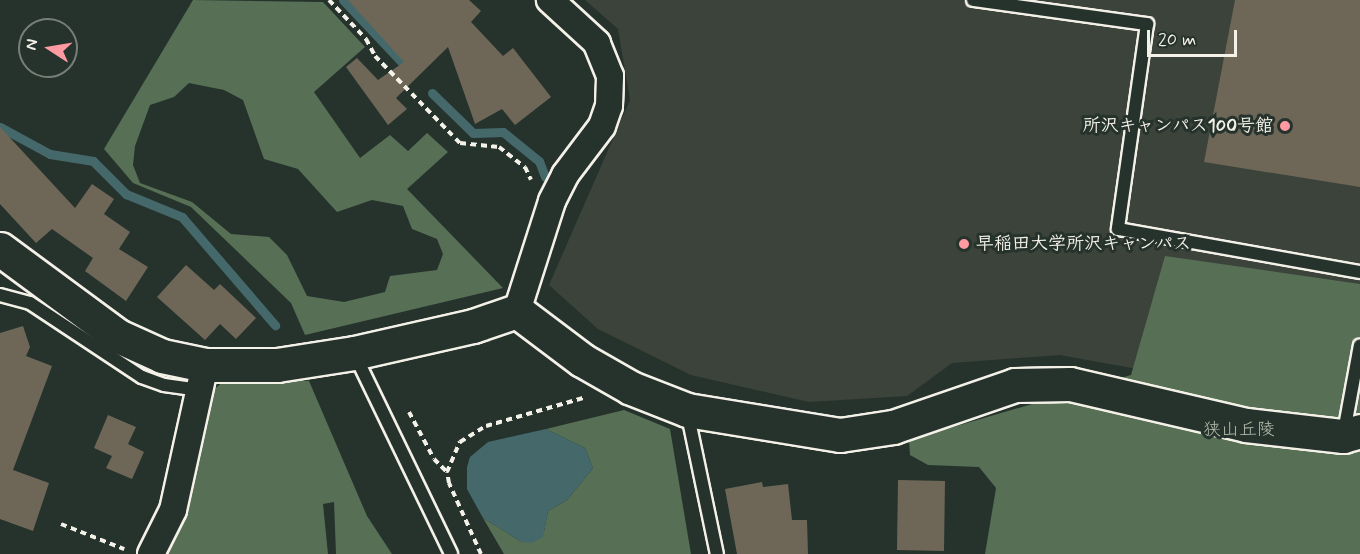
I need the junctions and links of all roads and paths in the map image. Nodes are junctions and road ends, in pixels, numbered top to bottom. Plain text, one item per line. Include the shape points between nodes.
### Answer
1 (329, 0) edge
2 (550, 0) edge
3 (973, 0) edge
4 (552, 201) junction
5 (0, 249) edge
6 (1360, 272) edge
7 (0, 295) edge
8 (517, 310) junction
9 (1360, 345) edge
10 (354, 353) junction
11 (202, 378) junction
12 (627, 386) junction
13 (687, 410) junction
14 (1351, 433) edge
15 (61, 524) dead end
16 (133, 554) edge
17 (151, 554) edge
18 (451, 554) edge
19 (481, 554) edge
20 (717, 554) edge

1 - 4 path via 366,39 375,56 460,143 499,147 525,167 535,190
2 - 4 street via 597,43 610,76 609,106 602,126 564,175
3 - 6 lane via 1147,24 1118,229
4 - 8 street
5 - 11 street via 118,336
7 - 11 lane via 30,303 153,382
8 - 10 street via 473,326
8 - 12 street via 582,360
9 - 14 lane
10 - 11 street
10 - 18 lane
11 - 17 street via 173,510
12 - 13 street
12 - 19 path via 486,426 460,442 447,471 448,483
13 - 14 street via 840,435 893,427 1015,385 1070,384 1246,425
13 - 20 lane
15 - 16 path via 115,543

